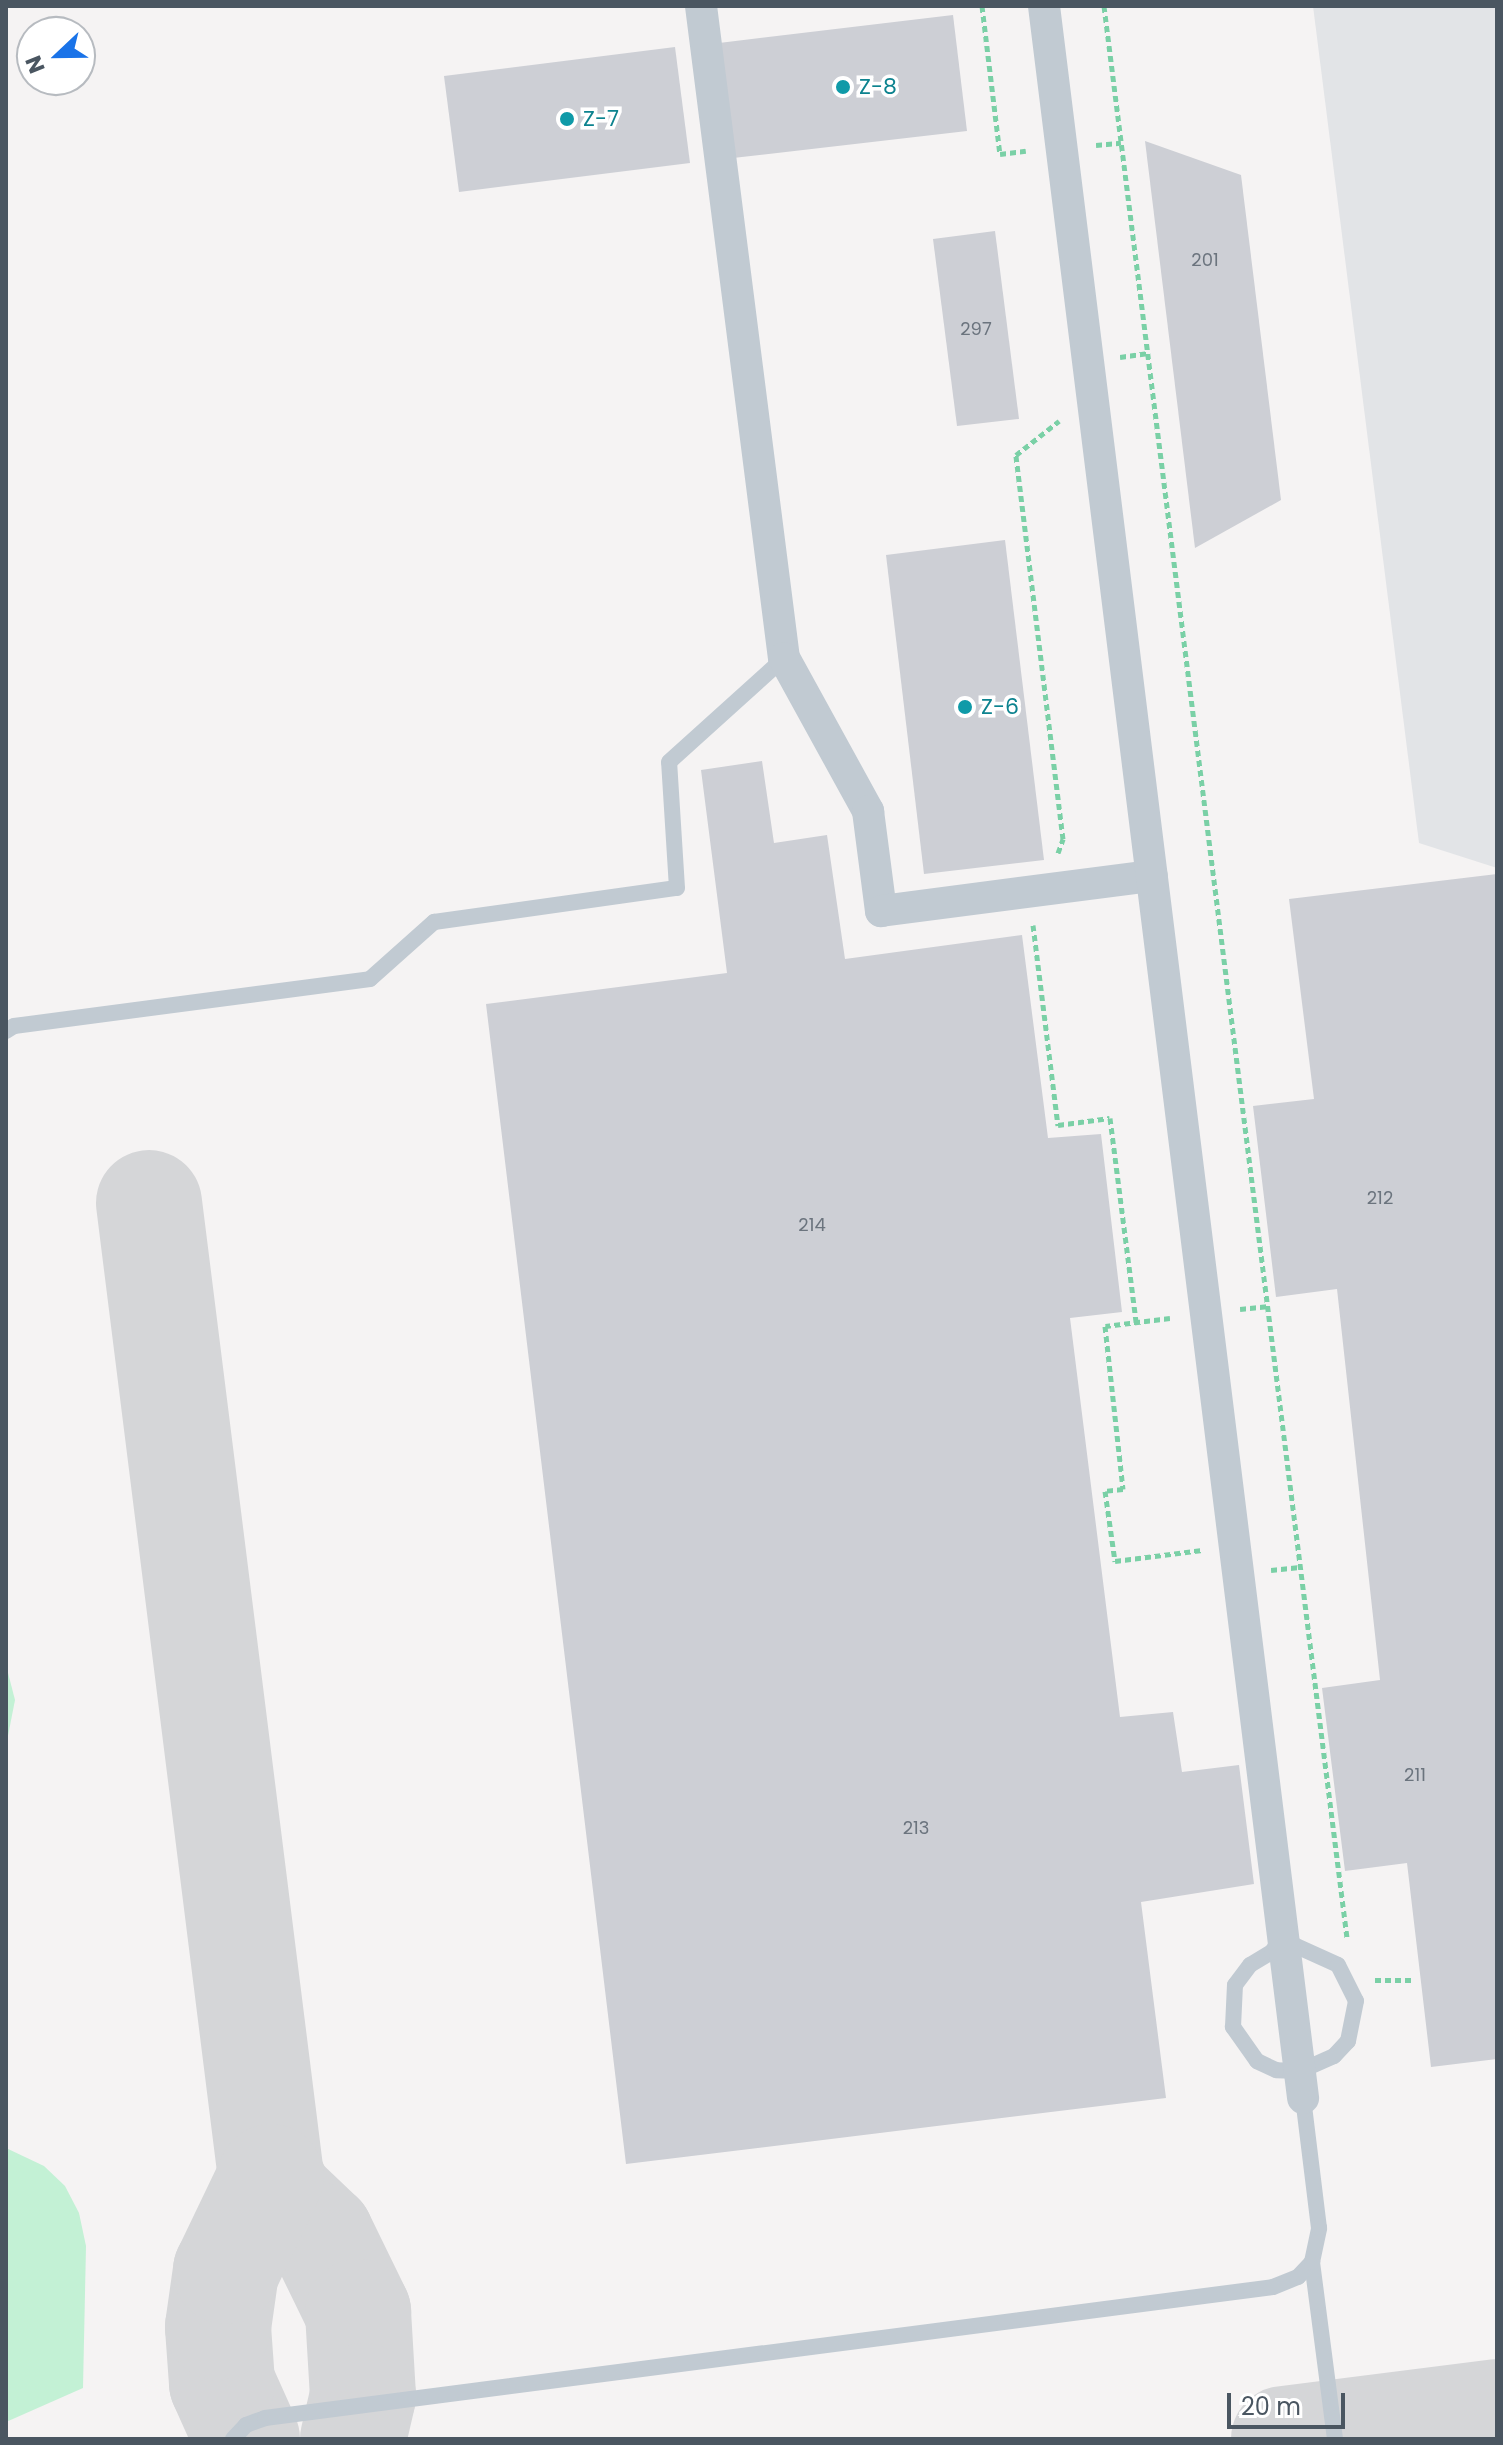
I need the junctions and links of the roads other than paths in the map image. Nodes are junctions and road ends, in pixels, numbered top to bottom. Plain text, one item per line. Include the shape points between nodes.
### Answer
1 (701, 6) edge
2 (1044, 6) edge
3 (784, 658) junction
4 (1152, 876) junction
5 (6, 1031) edge
6 (1284, 1933) junction
7 (1301, 2085) junction
8 (1312, 2262) junction
9 (233, 2439) edge
10 (1335, 2439) edge

1 - 3 street
2 - 4 street
3 - 4 street via 868,811 881,911
3 - 5 lane via 669,762 677,888 434,922 370,979
4 - 6 street
6 - 7 street
6 - 7 lane via 1272,1952 1250,1965 1235,1985 1231,2017 1242,2046 1257,2061
6 - 7 lane via 1294,1945 1338,1965 1356,2001 1348,2041
7 - 8 lane via 1319,2228
8 - 9 lane via 1298,2277 1273,2287 265,2418 246,2425
8 - 10 lane

